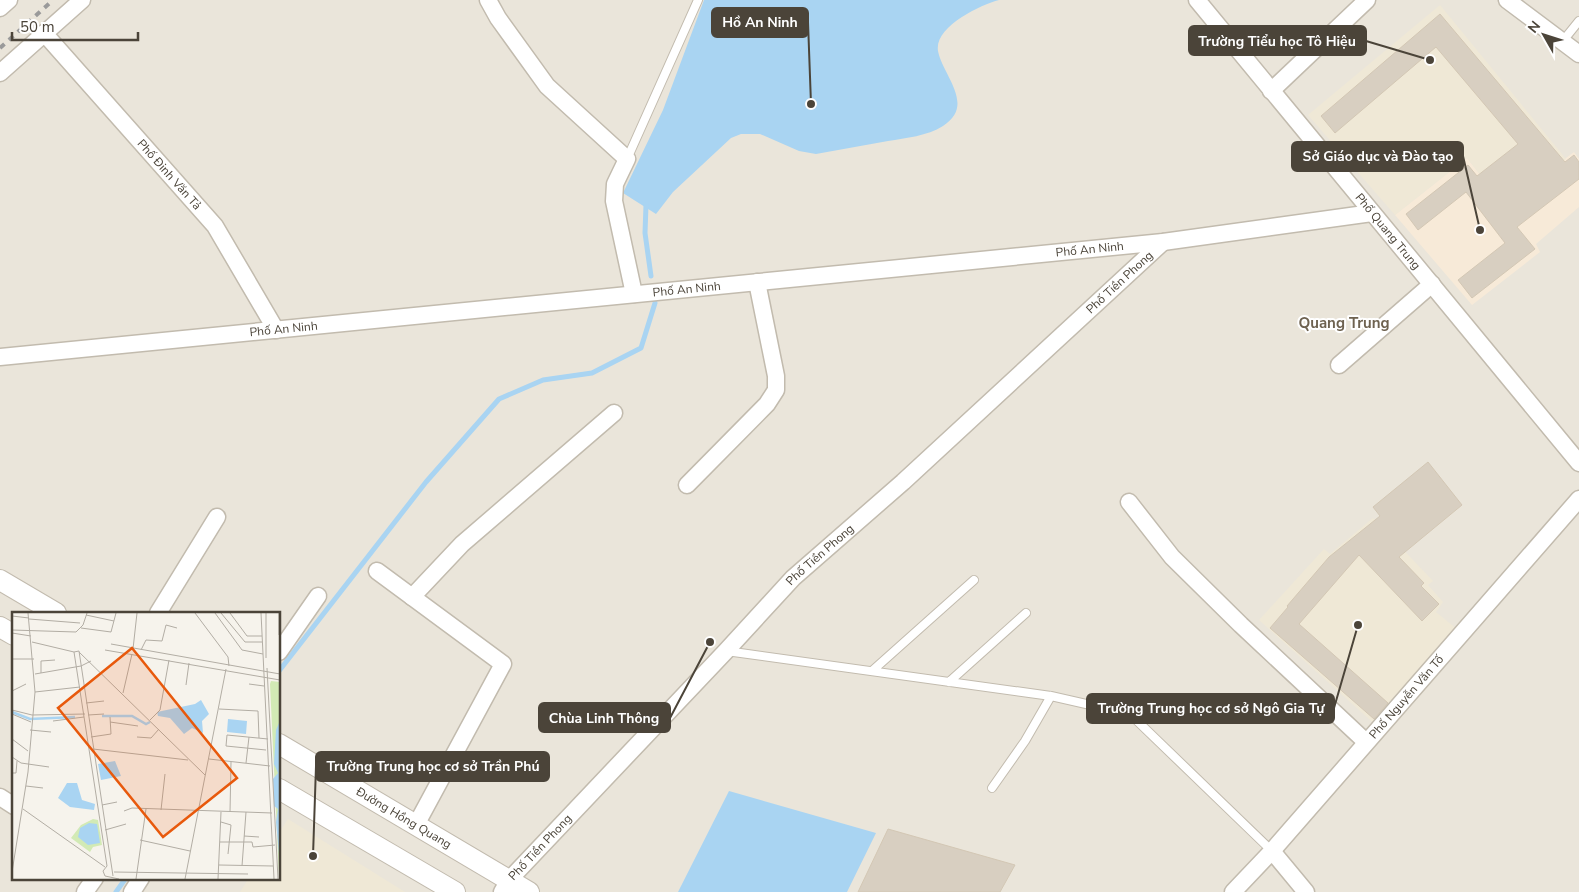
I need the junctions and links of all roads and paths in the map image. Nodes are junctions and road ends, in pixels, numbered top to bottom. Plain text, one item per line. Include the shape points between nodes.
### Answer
1 (9, 0) edge
2 (82, 0) edge
3 (488, 0) edge
4 (698, 0) edge
5 (1197, 0) edge
6 (1367, 0) edge
7 (1507, 0) edge
8 (0, 8) edge
9 (1579, 21) edge
10 (44, 33) junction
11 (1562, 42) junction
12 (1579, 54) edge
13 (0, 73) edge
14 (1271, 91) junction
15 (627, 159) junction
16 (1372, 213) junction
17 (1163, 242) junction
18 (757, 282) junction
19 (1432, 284) junction
20 (634, 294) junction
21 (276, 330) junction
22 (0, 357) edge
23 (1340, 365) dead end
24 (614, 414) dead end
25 (1579, 463) edge
26 (687, 486) dead end
27 (1579, 499) edge
28 (1129, 502) dead end
29 (217, 517) dead end
30 (377, 571) dead end
31 (0, 580) edge
32 (974, 580) dead end
33 (318, 596) dead end
34 (412, 596) junction
35 (54, 612) edge
36 (159, 612) edge
37 (1026, 613) dead end
38 (0, 627) edge
39 (12, 634) edge
40 (280, 651) edge
41 (726, 651) junction
42 (872, 671) junction
43 (949, 682) junction
44 (1051, 696) junction
45 (1366, 742) junction
46 (280, 745) edge
47 (992, 788) dead end
48 (280, 790) edge
49 (0, 797) edge
50 (12, 805) edge
51 (416, 825) junction
52 (1272, 850) junction
53 (93, 880) edge
54 (140, 880) edge
55 (505, 886) edge
56 (84, 892) edge
57 (132, 892) edge
58 (455, 892) edge
59 (529, 892) edge
60 (1233, 892) edge
61 (1306, 892) edge

1 - 8 street
2 - 10 street
3 - 15 street via 547,86
4 - 15 lane
5 - 14 street, Phố Quang Trung
6 - 14 street
7 - 11 street
9 - 11 lane
10 - 13 street
10 - 21 street, Phố Đinh Văn Tả via 215,226
11 - 12 street
14 - 16 street, Phố Quang Trung
15 - 20 street via 615,184 614,201
16 - 17 street, Phố An Ninh
16 - 19 street, Phố Quang Trung
17 - 18 street, Phố An Ninh
17 - 41 street, Phố Tiền Phong via 903,482 793,578
18 - 20 street, Phố An Ninh
18 - 26 street via 776,390 767,404
19 - 23 street
19 - 25 street, Phố Quang Trung
20 - 21 street, Phố An Ninh
21 - 22 street, Phố An Ninh
24 - 34 street via 462,544
27 - 45 street, Phố Nguyễn Văn Tố
28 - 45 street via 1179,563
29 - 36 street
30 - 34 street
31 - 35 street
32 - 42 lane
33 - 40 street
34 - 51 street via 503,664
37 - 43 lane
38 - 39 street
41 - 42 lane
41 - 55 street, Phố Tiền Phong
42 - 43 lane
43 - 44 lane
44 - 47 lane
44 - 52 lane via 1130,714
45 - 52 street, Phố Nguyễn Văn Tố
46 - 51 street, Đường Hồng Quang
48 - 58 street
49 - 50 street
51 - 55 street, Đường Hồng Quang
52 - 60 street, Phố Nguyễn Văn Tố
52 - 61 street
53 - 56 street
54 - 57 street
55 - 59 street, Đường Hồng Quang

